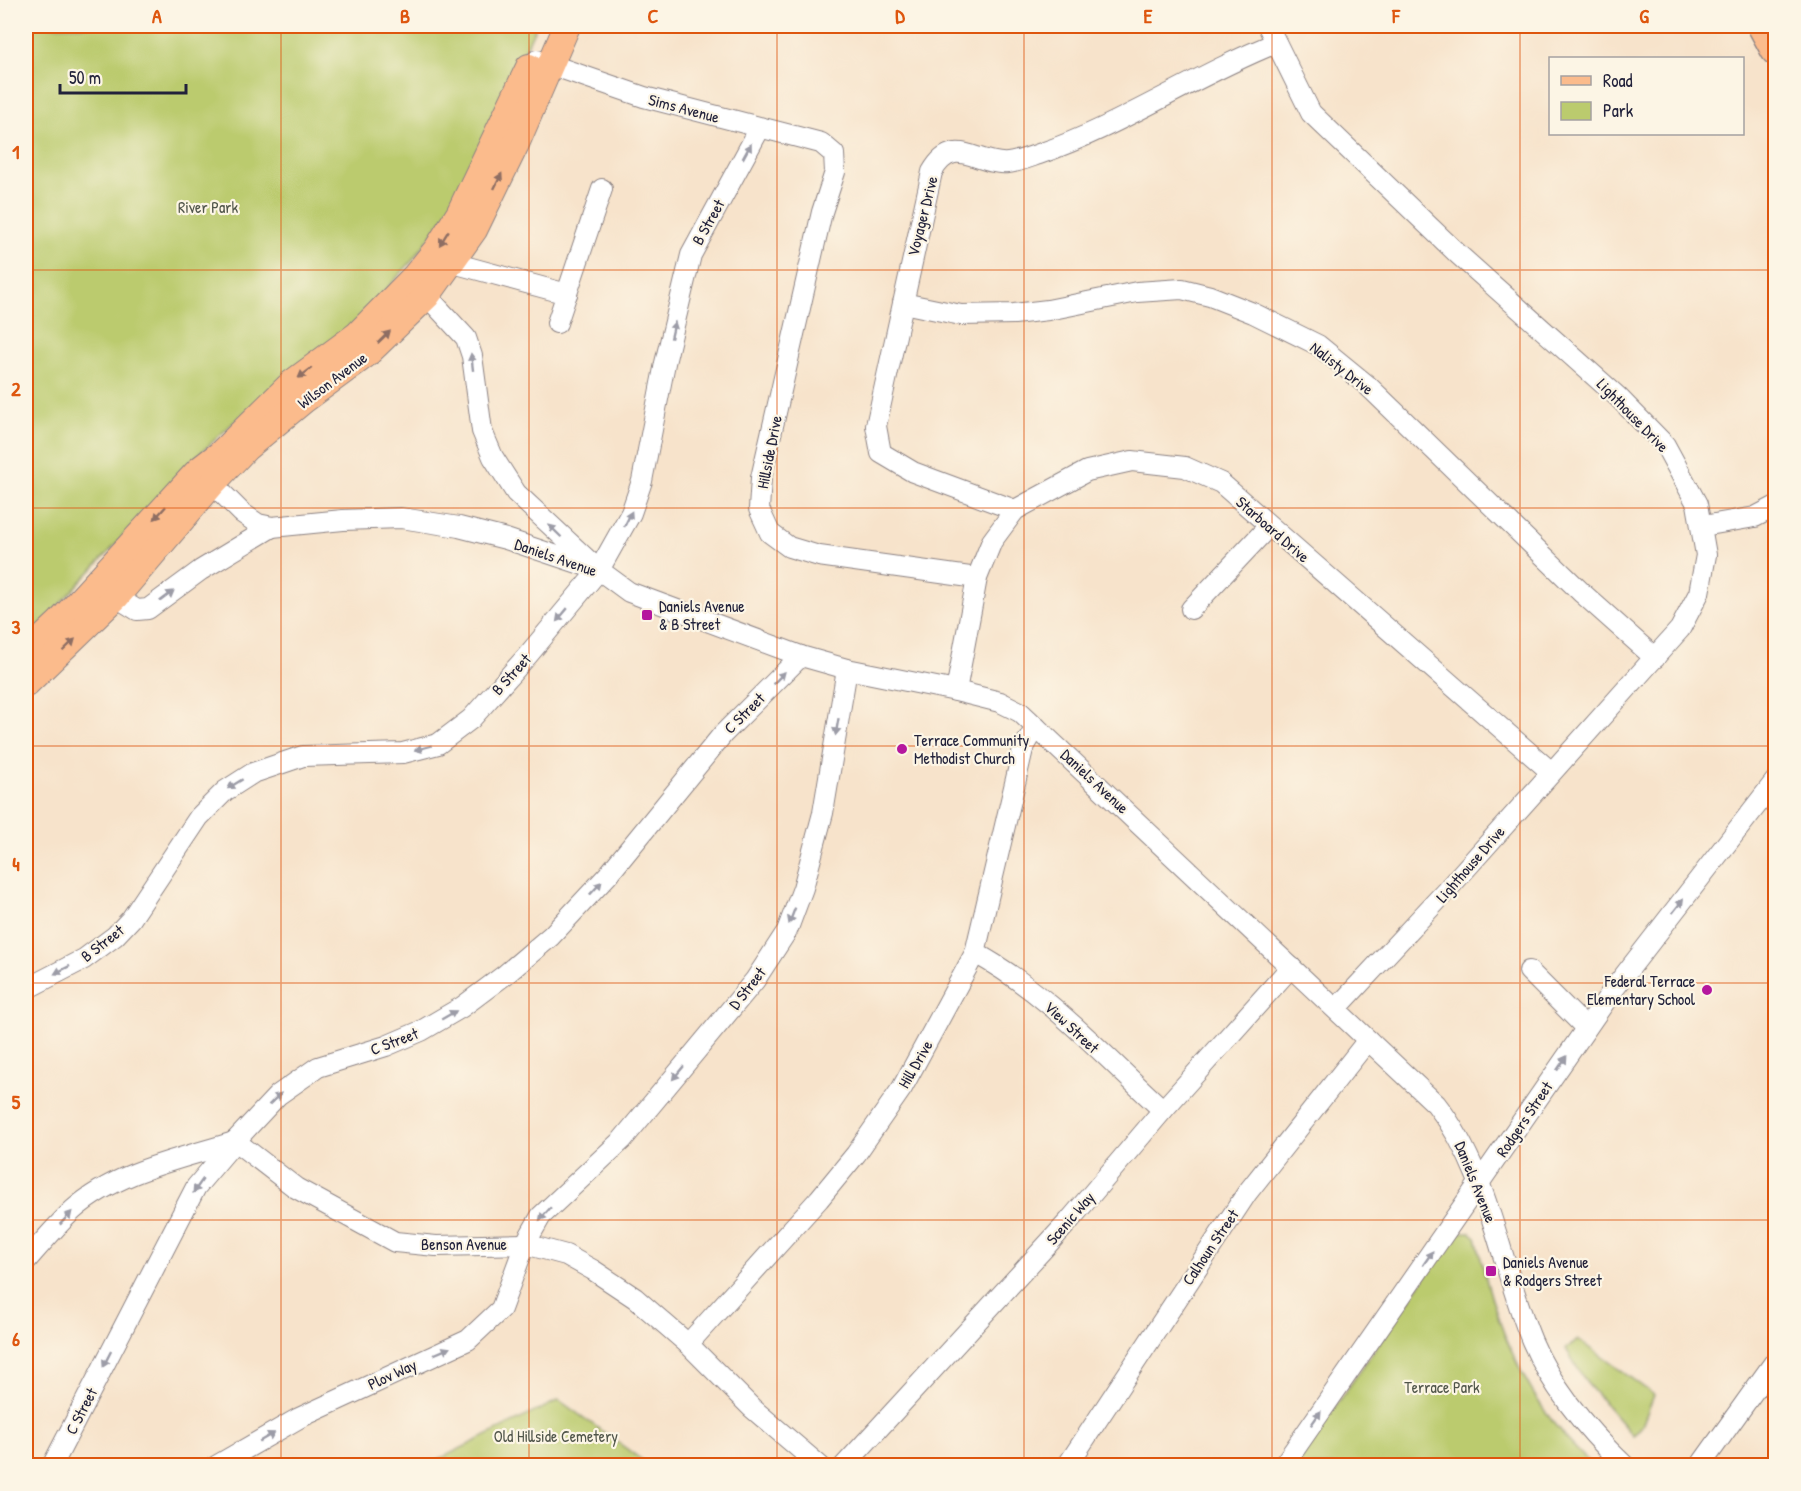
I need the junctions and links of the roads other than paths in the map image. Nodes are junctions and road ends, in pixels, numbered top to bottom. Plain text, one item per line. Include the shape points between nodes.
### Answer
1 (548, 26) edge
2 (567, 26) edge
3 (1763, 26) edge
4 (1272, 34) edge
5 (1776, 50) edge
6 (541, 61) junction
7 (760, 128) junction
8 (834, 154) joint
9 (602, 189) dead end
10 (453, 263) junction
11 (567, 294) junction
12 (427, 296) junction
13 (903, 303) junction
14 (557, 323) dead end
15 (206, 477) junction
16 (1776, 506) edge
17 (1015, 510) junction
18 (1269, 526) junction
19 (1703, 526) junction
20 (272, 527) junction
21 (599, 570) junction
22 (977, 578) junction
23 (116, 597) junction
24 (1191, 609) dead end
25 (26, 654) edge
26 (801, 656) junction
27 (1655, 658) junction
28 (847, 669) junction
29 (26, 684) edge
30 (956, 691) junction
31 (1036, 726) junction
32 (1550, 771) junction
33 (1776, 780) edge
34 (975, 953) junction
35 (1291, 967) junction
36 (1529, 971) dead end
37 (26, 989) edge
38 (1336, 1009) junction
39 (1586, 1028) junction
40 (1368, 1040) junction
41 (1163, 1110) junction
42 (235, 1141) junction
43 (1480, 1183) junction
44 (525, 1244) junction
45 (26, 1261) edge
46 (688, 1344) junction
47 (1776, 1360) edge
48 (52, 1466) edge
49 (216, 1466) edge
50 (820, 1466) edge
51 (844, 1466) edge
52 (1067, 1466) edge
53 (1282, 1466) edge
54 (1625, 1466) edge
55 (1700, 1466) edge

1 - 6 main road, Wilson Avenue
2 - 6 main road, Wilson Avenue
3 - 5 highway
4 - 13 street, Voyager Drive via 1080,138 1039,154 1007,163 954,151 940,158 932,172
4 - 19 street, Lighthouse Drive via 1311,114 1665,445 1697,504
6 - 7 street, Sims Avenue via 644,97
10 -> 6 main road, Wilson Avenue via 499,180
6 -> 15 main road, Wilson Avenue via 437,249 357,335 292,383 220,453
7 - 8 street, Sims Avenue via 821,143
21 -> 7 street, B Street via 631,513 642,481 691,255
8 - 22 street, Hillside Drive via 835,172 822,212 764,466 759,509 770,532 789,547 819,556
9 - 11 street
10 - 11 street
10 - 12 main road, Wilson Avenue
11 - 14 street
15 -> 12 main road, Wilson Avenue via 368,353
21 -> 12 street via 516,493 493,457 482,431 466,338
13 - 17 street, Voyager Drive via 876,426 880,453 913,472
13 - 27 street, Nalisty Drive via 961,315 1014,315 1137,292 1182,289 1253,313 1318,345 1366,385
15 - 20 street, Daniels Avenue via 248,519
15 - 23 main road, Wilson Avenue
15 -> 25 main road, Wilson Avenue
16 - 19 street via 1755,517
17 - 18 street, Starboard Drive via 1087,471 1132,461 1185,467 1201,473 1221,483
17 - 22 street, Starboard Drive via 992,541
18 - 24 street
18 - 32 street, Starboard Drive
19 - 27 street, Lighthouse Drive via 1706,555 1699,593 1680,629
20 - 21 street, Daniels Avenue via 401,518 494,536
23 -> 20 street, Daniels Avenue via 137,610 148,609 201,570
21 - 26 street, Daniels Avenue via 629,592
21 -> 37 street, B Street via 471,719 438,744 403,753 303,756 253,773 225,791 199,817 131,919 115,936 84,959
22 - 30 street
29 -> 23 main road, Wilson Avenue
26 - 28 street, Daniels Avenue
42 -> 26 street, C Street via 278,1095 318,1067 421,1031 506,974 550,936 608,875 723,734
27 - 32 street, Lighthouse Drive
28 - 30 street, Daniels Avenue
28 -> 44 street, D Street via 824,813 787,931 755,980 622,1140 541,1216
30 - 31 street, Daniels Avenue via 1000,702
31 - 34 street, Hill Drive via 1023,749
31 - 35 street, Daniels Avenue
32 - 38 street, Lighthouse Drive
39 -> 33 street, Rodgers Street
34 - 41 street, View Street via 1011,972
34 - 46 street, Hill Drive via 902,1088 856,1154
35 - 38 street, Daniels Avenue
35 - 41 street, Scenic Way
36 - 39 street
38 - 40 street, Daniels Avenue
43 -> 39 street, Rodgers Street
40 - 43 street, Daniels Avenue via 1443,1113
40 - 52 street, Calhoun Street via 1247,1193
41 - 51 street, Scenic Way via 1069,1221
42 - 44 street, Benson Avenue via 296,1188 395,1242 436,1246
45 -> 42 street via 74,1209 108,1186
42 -> 48 street, C Street via 196,1187
53 -> 43 street, Rodgers Street
43 - 54 street, Daniels Avenue via 1533,1343 1575,1414
44 - 46 street, Benson Avenue via 566,1255 592,1270 635,1298
49 -> 44 street, Plov Way via 299,1418 468,1340 501,1309
46 - 50 street, Benson Avenue via 752,1408
47 - 55 street

